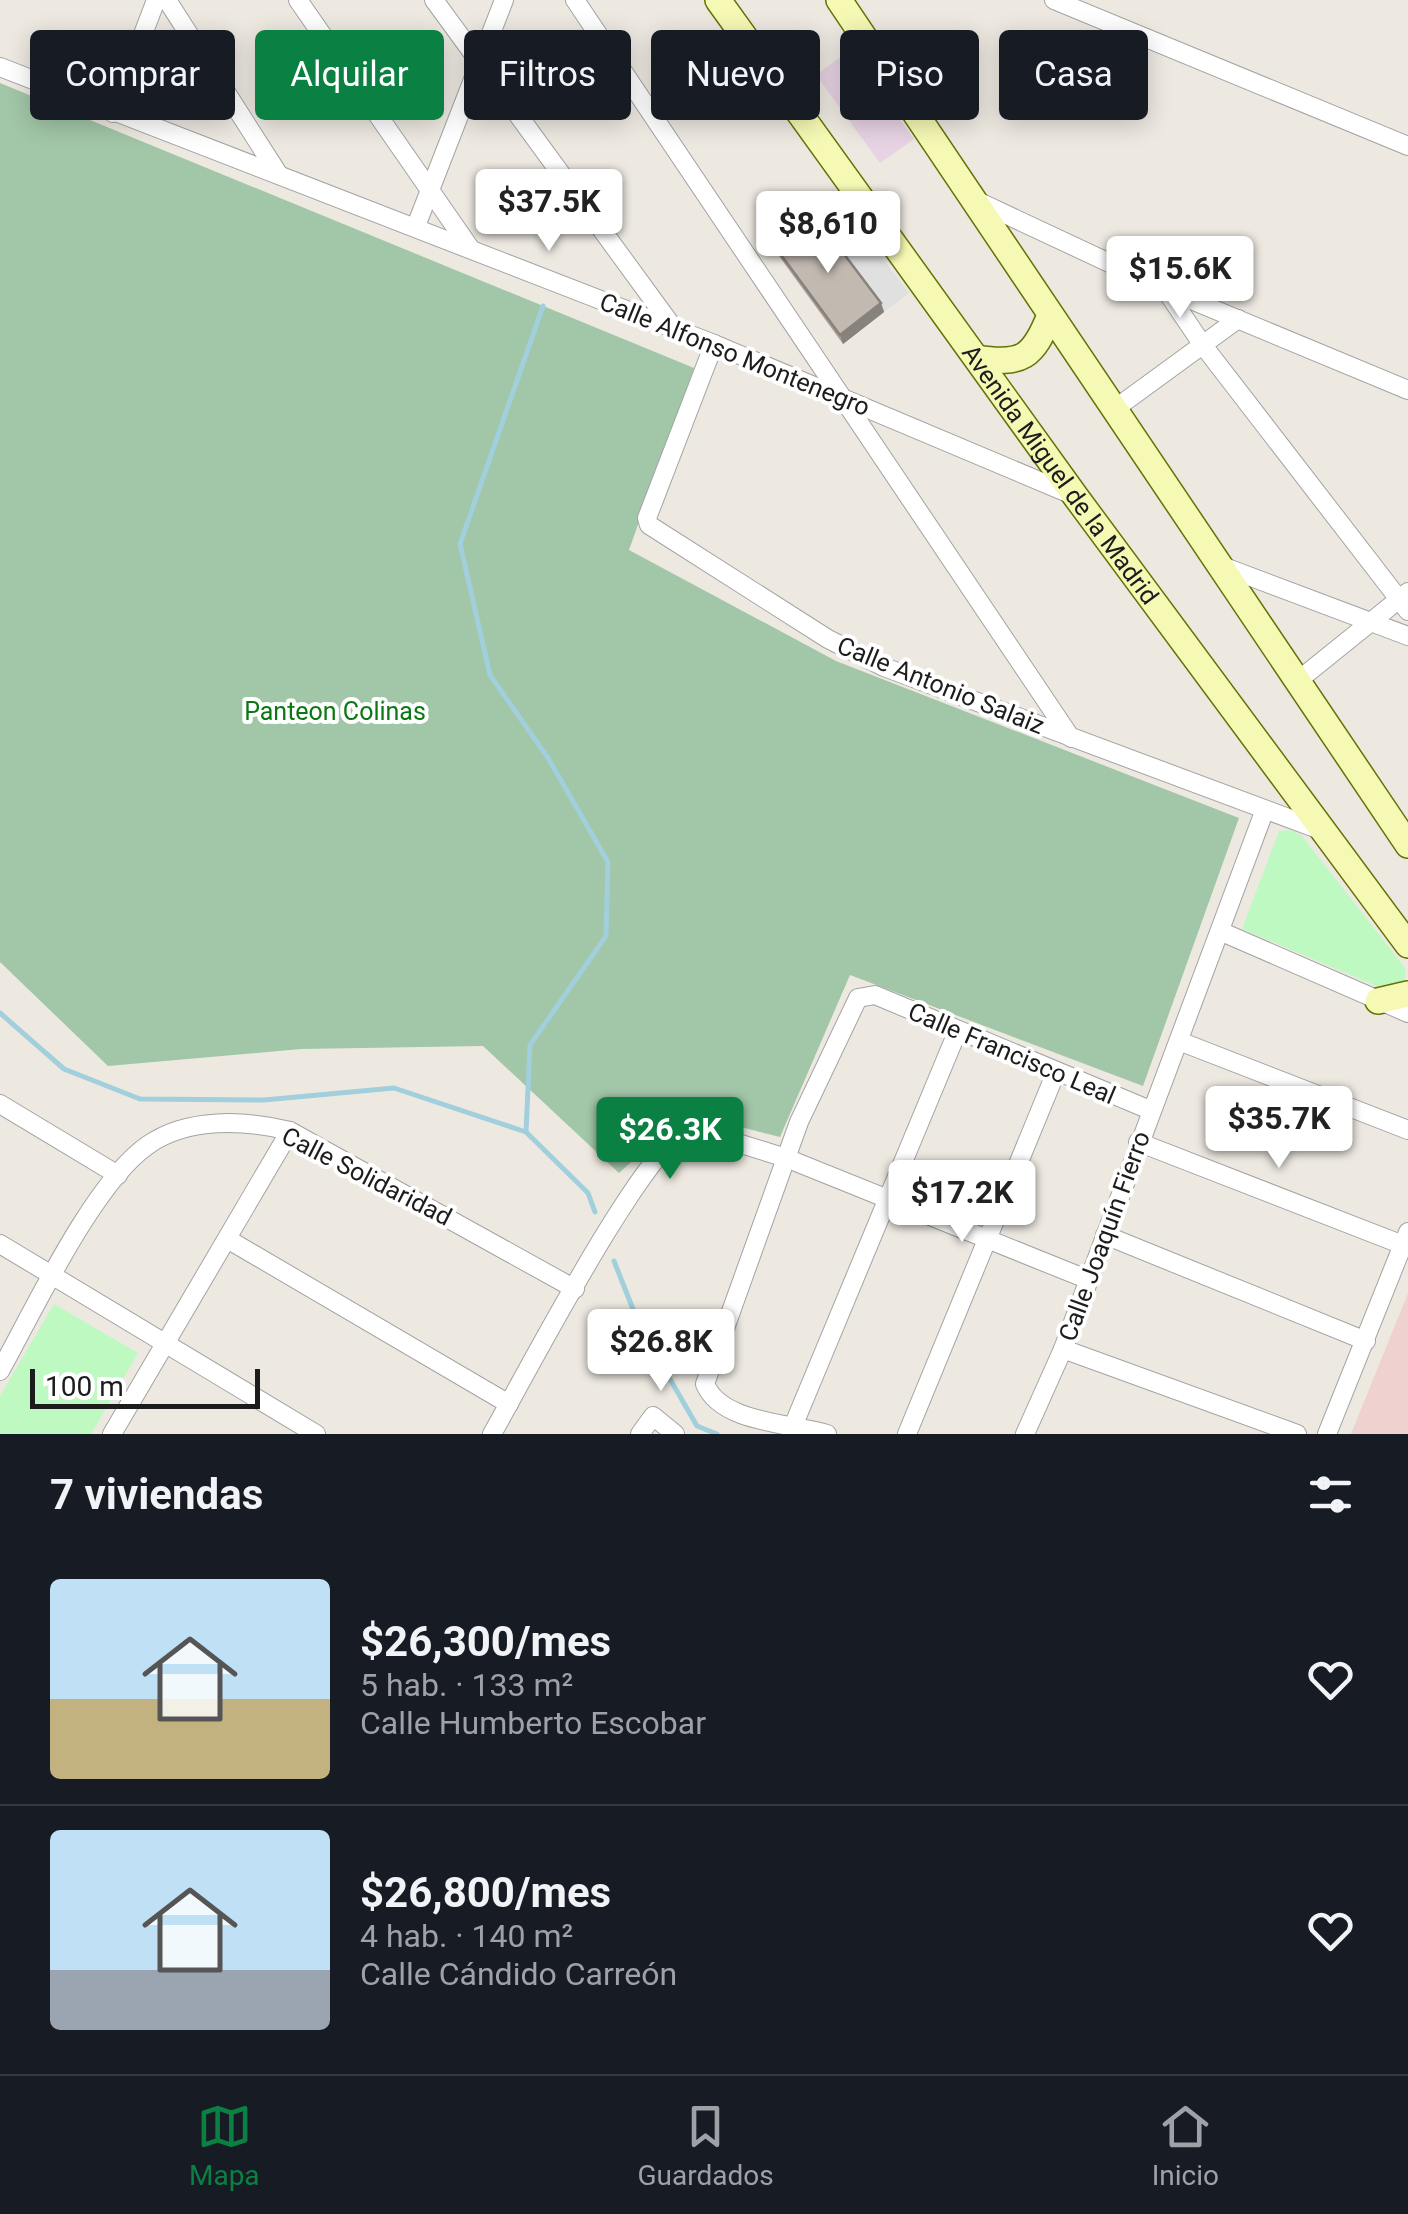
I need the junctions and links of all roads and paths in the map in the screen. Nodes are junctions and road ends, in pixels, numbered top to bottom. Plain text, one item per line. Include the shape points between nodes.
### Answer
1 (156, 0) edge
2 (167, 0) edge
3 (298, 0) edge
4 (434, 0) edge
5 (504, 0) edge
6 (575, 0) edge
7 (718, 0) edge
8 (839, 0) edge
9 (1054, 0) edge
10 (145, 30) edge
11 (492, 30) edge
12 (464, 41) edge
13 (0, 67) edge
14 (30, 79) edge
15 (464, 101) edge
16 (129, 120) edge
17 (522, 120) edge
18 (1408, 146) edge
19 (279, 176) junction
20 (430, 190) junction
21 (975, 200) junction
22 (416, 226) junction
23 (470, 248) junction
24 (1165, 290) junction
25 (1050, 315) junction
26 (1238, 320) junction
27 (676, 330) junction
28 (714, 344) junction
29 (1202, 344) junction
30 (977, 358) junction
31 (1408, 390) edge
32 (845, 398) junction
33 (1116, 408) junction
34 (1076, 497) junction
35 (1222, 566) junction
36 (1405, 600) edge
37 (1369, 621) junction
38 (1408, 636) edge
39 (1300, 679) junction
40 (1071, 738) junction
41 (1264, 812) junction
42 (1323, 831) junction
43 (1408, 845) edge
44 (1222, 932) junction
45 (1408, 944) edge
46 (1408, 994) edge
47 (1378, 1001) junction
48 (1408, 1012) edge
49 (958, 1030) junction
50 (1179, 1041) junction
51 (1056, 1072) junction
52 (0, 1104) edge
53 (1150, 1110) junction
54 (1408, 1130) edge
55 (290, 1131) junction
56 (1138, 1142) junction
57 (786, 1158) junction
58 (118, 1175) junction
59 (888, 1201) junction
60 (1105, 1235) junction
61 (1406, 1238) edge
62 (228, 1240) junction
63 (989, 1242) junction
64 (0, 1244) edge
65 (54, 1276) junction
66 (1089, 1280) junction
67 (575, 1288) junction
68 (1366, 1341) junction
69 (168, 1342) junction
70 (1063, 1349) junction
71 (0, 1371) edge
72 (509, 1404) junction
73 (794, 1424) junction
74 (643, 1428) edge
75 (112, 1434) edge
76 (316, 1434) edge
77 (492, 1434) edge
78 (676, 1434) edge
79 (827, 1434) edge
80 (907, 1434) edge
81 (1026, 1434) edge
82 (1297, 1434) edge
83 (1327, 1434) edge

1 - 10 street
2 - 19 street
3 - 20 street
4 - 12 street
5 - 11 street
6 - 32 street
7 - 30 main road, Avenida Miguel de la Madrid
8 - 21 main road
9 - 18 street
13 - 14 street, Calle Alfonso Montenegro
15 - 20 street
16 - 19 street, Calle Alfonso Montenegro
17 - 27 street
19 - 22 street, Calle Alfonso Montenegro
20 - 22 street
20 - 23 street
21 - 24 street
21 - 25 main road
22 - 23 street, Calle Alfonso Montenegro
23 - 27 street, Calle Alfonso Montenegro
24 - 26 street
24 - 29 street
25 - 30 main road via 1037,344 1020,358
25 - 33 main road
26 - 29 street
26 - 31 street
27 - 28 street, Calle Alfonso Montenegro
28 - 32 street, Calle Alfonso Montenegro
28 - 40 street, Calle Antonio Salaiz via 646,518 649,526 854,653
29 - 33 street
29 - 36 street
30 - 34 main road, Avenida Miguel de la Madrid
32 - 34 street, Calle Alfonso Montenegro
32 - 40 street
33 - 35 main road
34 - 42 main road, Avenida Miguel de la Madrid
35 - 37 street
35 - 39 main road
36 - 37 street
37 - 38 street
37 - 39 street
39 - 43 main road
40 - 41 street, Calle Antonio Salaiz
41 - 42 street, Calle Antonio Salaiz
41 - 44 street, Calle Joaquín Fierro
42 - 45 main road, Avenida Miguel de la Madrid
44 - 47 street
44 - 50 street, Calle Joaquín Fierro
46 - 47 main road
47 - 48 street
49 - 51 street, Calle Francisco Leal
49 - 57 street, Calle Francisco Leal via 864,994
49 - 59 street
50 - 53 street, Calle Joaquín Fierro
50 - 54 street
51 - 53 street, Calle Francisco Leal
51 - 63 street
52 - 58 street
53 - 56 street, Calle Joaquín Fierro
55 - 58 street, Calle Solidaridad via 255,1123 184,1130 148,1145
55 - 62 street
55 - 67 street, Calle Solidaridad
56 - 60 street, Calle Joaquín Fierro
56 - 61 street
57 - 59 street
57 - 67 street via 690,1128 670,1140
57 - 73 street via 705,1384 711,1399 728,1408
58 - 65 street, Calle Solidaridad
59 - 63 street
59 - 73 street
60 - 66 street, Calle Joaquín Fierro
60 - 68 street
61 - 68 street
62 - 69 street
62 - 72 street
63 - 66 street
63 - 80 street
64 - 65 street
65 - 69 street
65 - 71 street, Calle Solidaridad
66 - 70 street, Calle Joaquín Fierro
67 - 72 street
68 - 83 street
69 - 75 street
69 - 76 street
70 - 81 street, Calle Joaquín Fierro
70 - 82 street
72 - 77 street
73 - 79 street
74 - 78 street via 653,1416

